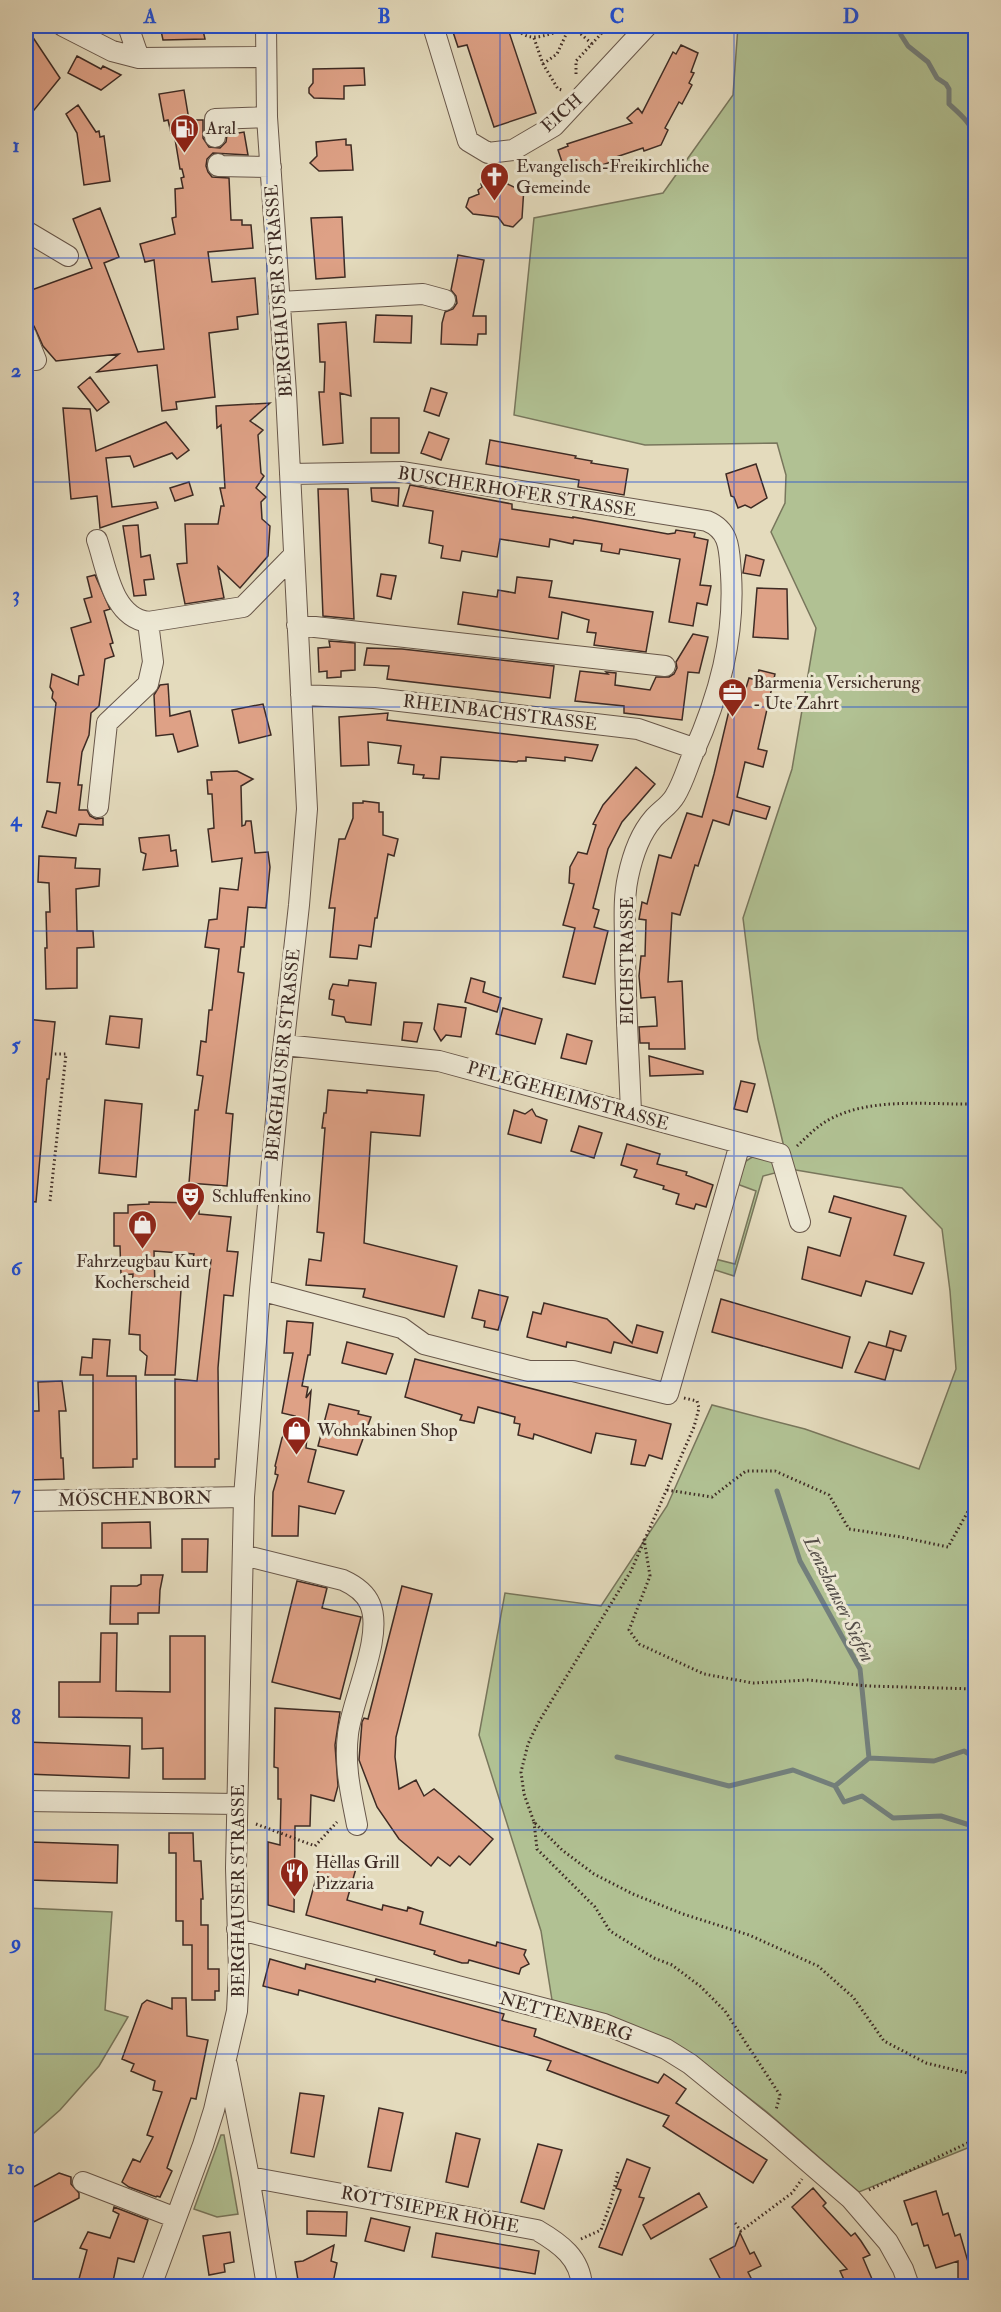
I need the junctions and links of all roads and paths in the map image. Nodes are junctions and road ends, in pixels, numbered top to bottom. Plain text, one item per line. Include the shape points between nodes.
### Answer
1 (63, 26) edge
2 (128, 26) edge
3 (266, 26) edge
4 (433, 26) edge
5 (516, 26) edge
6 (598, 26) edge
7 (647, 26) edge
8 (574, 27) edge
9 (568, 28) junction
10 (534, 38) junction
11 (592, 44) junction
12 (265, 57) junction
13 (139, 58) junction
14 (543, 64) junction
15 (576, 76) dead end
16 (569, 83) dead end
17 (267, 117) junction
18 (215, 137) dead end
19 (218, 164) dead end
20 (271, 167) junction
21 (26, 231) edge
22 (68, 256) dead end
23 (445, 300) dead end
24 (280, 302) junction
25 (26, 335) edge
26 (36, 360) dead end
27 (290, 474) junction
28 (707, 521) joint
29 (97, 540) dead end
30 (293, 556) junction
31 (148, 622) junction
32 (297, 625) junction
33 (665, 666) dead end
34 (301, 695) junction
35 (696, 749) junction
36 (98, 807) dead end
37 (284, 1045) junction
38 (54, 1054) dead end
39 (975, 1104) edge
40 (631, 1113) junction
41 (740, 1144) junction
42 (780, 1154) junction
43 (50, 1201) dead end
44 (800, 1222) dead end
45 (260, 1290) junction
46 (668, 1394) junction
47 (667, 1490) junction
48 (244, 1497) junction
49 (975, 1497) edge
50 (26, 1501) edge
51 (644, 1538) junction
52 (243, 1555) junction
53 (975, 1689) edge
54 (26, 1801) edge
55 (237, 1804) junction
56 (534, 1822) junction
57 (252, 1823) dead end
58 (357, 1825) dead end
59 (329, 1830) dead end
60 (237, 1929) junction
61 (226, 2060) junction
62 (975, 2075) edge
63 (770, 2129) junction
64 (975, 2139) edge
65 (812, 2165) junction
66 (618, 2172) dead end
67 (249, 2176) junction
68 (83, 2182) dead end
69 (851, 2199) junction
70 (176, 2218) junction
71 (735, 2223) dead end
72 (562, 2247) junction
73 (151, 2286) edge
74 (267, 2286) edge
75 (582, 2286) edge
76 (909, 2286) edge

1 - 13 street via 112,51
2 - 13 street
3 - 12 street, BERGHAUSER STRASSE
4 - 7 street, EICH via 468,141 488,153 513,150 554,126
5 - 10 path via 524,35
6 - 11 path via 601,34
8 - 9 path
8 - 11 path
9 - 10 path
9 - 14 path via 557,54
10 - 14 path
11 - 15 path via 576,61
12 - 13 street
12 - 17 street, BERGHAUSER STRASSE
14 - 16 path via 558,89
17 - 18 street via 215,119
17 - 20 street, BERGHAUSER STRASSE
19 - 20 street
20 - 24 street, BERGHAUSER STRASSE
21 - 22 street
23 - 24 street via 423,294
24 - 27 street, BERGHAUSER STRASSE
25 - 26 street
27 - 28 street, BUSCHERHOFER STRASSE via 403,472
27 - 30 street, BERGHAUSER STRASSE
28 - 35 street, EICHSTRASSE via 718,526 728,543 732,610 718,690
29 - 31 street via 118,601 132,617
30 - 31 street via 243,607
30 - 32 street, BERGHAUSER STRASSE
31 - 36 street via 153,662 148,684 107,723
32 - 33 street
32 - 34 street, BERGHAUSER STRASSE
34 - 35 street, RHEINBACHSTRASSE via 374,698 638,729
34 - 37 street, BERGHAUSER STRASSE via 307,809
35 - 40 street, EICHSTRASSE via 675,797 644,832 628,876 625,978
37 - 40 street, PFLEGEHEIMSTRASSE via 439,1061
37 - 45 street, BERGHAUSER STRASSE
38 - 43 path via 66,1054
39 - 42 path via 902,1104 856,1109 825,1122 796,1147
40 - 41 street, PFLEGEHEIMSTRASSE
41 - 42 street, PFLEGEHEIMSTRASSE
41 - 46 street
42 - 44 street
45 - 46 street via 402,1328 424,1344 529,1371 573,1371
45 - 48 street, BERGHAUSER STRASSE
46 - 47 path via 697,1401 699,1408
47 - 49 path via 712,1497 746,1471 775,1470 829,1495 849,1529 948,1547
47 - 51 path
48 - 50 street, MÖSCHENBORN
48 - 52 street, BERGHAUSER STRASSE
51 - 53 path via 650,1576 629,1630 639,1644 704,1674 753,1683 808,1680
51 - 56 path via 631,1571 528,1744 521,1772
52 - 55 street, BERGHAUSER STRASSE
52 - 58 street via 343,1580 370,1603 372,1636 348,1734 346,1771
54 - 55 street
55 - 60 street, BERGHAUSER STRASSE
56 - 62 path via 594,1874 633,1894 749,1935 818,1966 853,1996 884,2041 926,2063
56 - 63 path via 537,1849 595,1907 610,1931 672,1965 725,2011 780,2095
57 - 59 path via 315,1846
60 - 61 street, BERGHAUSER STRASSE via 239,1992
60 - 63 street, NETTENBERG via 604,2024 690,2064
61 - 67 street
61 - 70 street, BERGHAUSER STRASSE via 203,2145
63 - 65 street, NETTENBERG
64 - 69 path
65 - 69 street, NETTENBERG
65 - 71 path via 792,2193 741,2231
66 - 72 path via 601,2230
67 - 72 street, ROTTSIEPER HÖHE via 537,2230
67 - 74 street
68 - 70 street
69 - 76 street, NETTENBERG via 888,2242
70 - 73 street, BERGHAUSER STRASSE
72 - 75 street, ROTTSIEPER HÖHE via 575,2260

